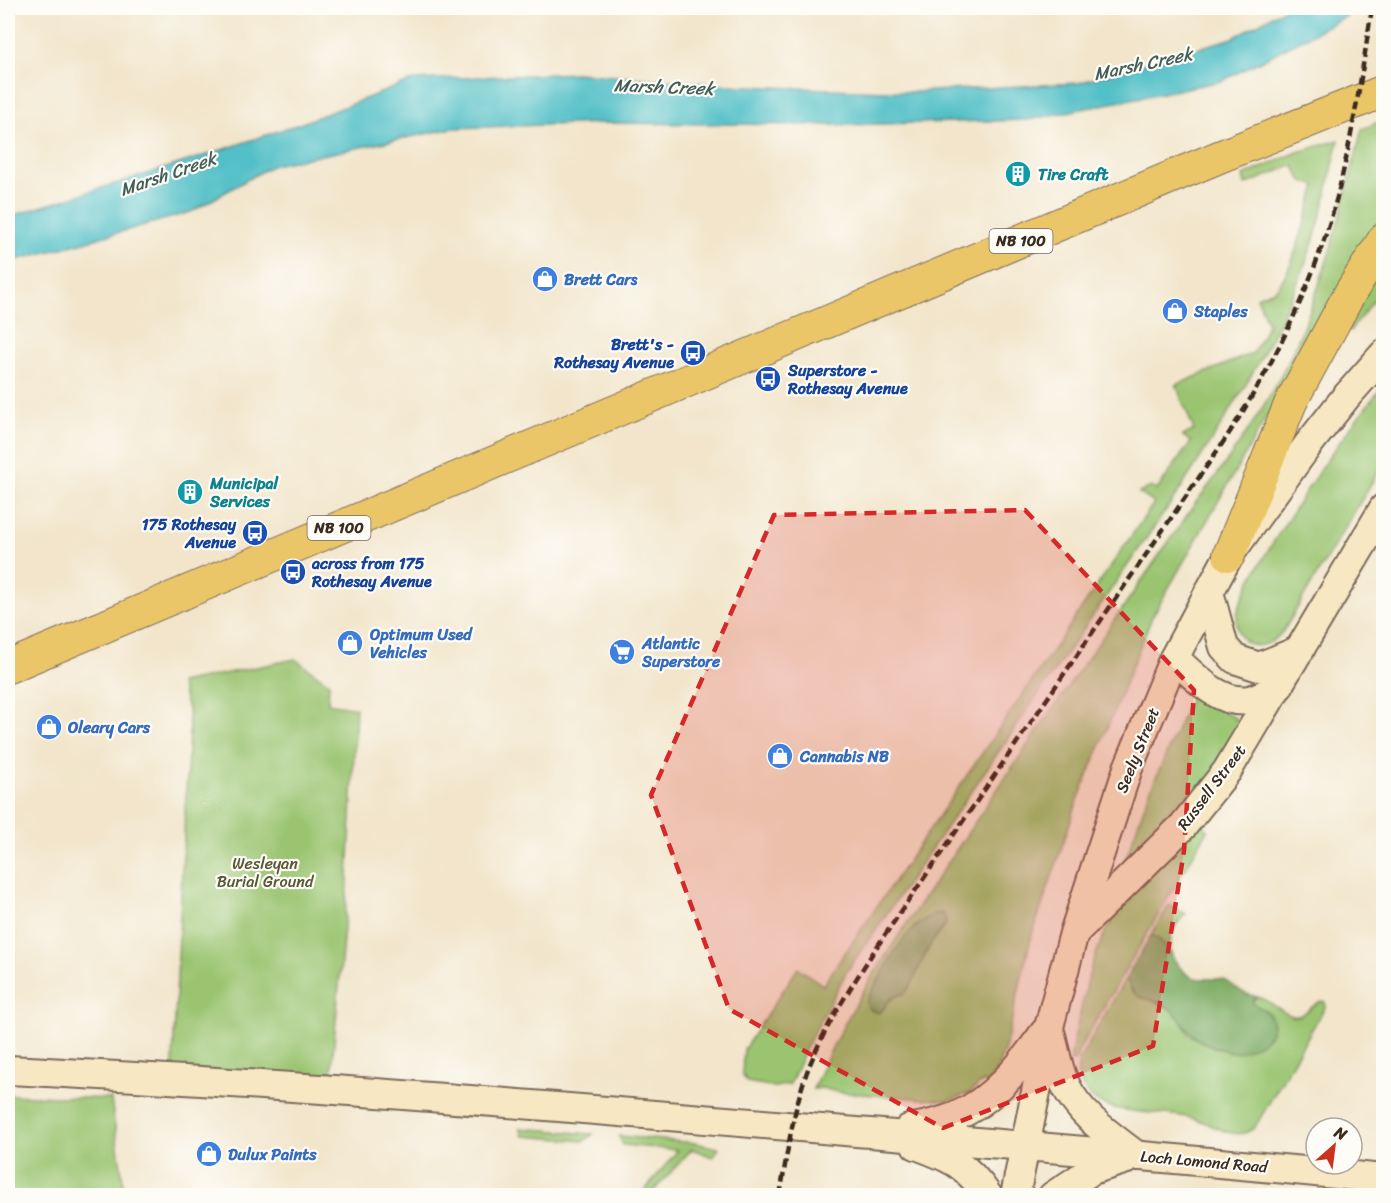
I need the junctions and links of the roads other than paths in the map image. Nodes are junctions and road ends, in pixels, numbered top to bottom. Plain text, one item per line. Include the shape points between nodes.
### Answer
1 (1380, 96) edge
2 (1383, 239) edge
3 (1383, 342) edge
4 (1383, 354) edge
5 (1346, 397) junction
6 (1383, 508) edge
7 (1228, 555) junction
8 (1209, 592) junction
9 (1300, 650) junction
10 (1174, 658) junction
11 (8, 667) edge
12 (1279, 686) junction
13 (1074, 933) junction
14 (1049, 1027) junction
15 (8, 1070) edge
16 (886, 1134) junction
17 (1025, 1146) junction
18 (1137, 1156) junction
19 (1383, 1179) edge
20 (988, 1196) edge
21 (1015, 1196) edge
22 (1053, 1196) edge

1 - 11 main road, NB 100 via 1197,166
2 - 7 main road via 1291,402
3 - 5 main road, Seely Street
4 - 5 main road, Seely Street
5 - 7 main road, Seely Street
6 - 9 main road, Russell Street
7 - 8 main road, Seely Street
8 - 9 main road via 1224,646 1235,659 1259,667
8 - 10 main road, Seely Street
9 - 12 main road, Russell Street
10 - 12 main road via 1205,686 1233,699 1249,700
10 - 13 main road, Seely Street via 1125,778
12 - 13 main road, Russell Street via 1227,771 1184,826
13 - 14 main road, Seely Street
14 - 16 main road via 1017,1068 973,1107 954,1117
14 - 17 main road, Seely Street
14 - 18 main road via 1064,1082 1075,1102 1087,1117
15 - 16 main road via 319,1089
16 - 17 main road, Loch Lomond Road
16 - 20 main road via 942,1154 965,1167
17 - 18 main road, Loch Lomond Road
17 - 21 main road, Seely Street
18 - 19 main road, Loch Lomond Road
18 - 22 main road via 1092,1170

